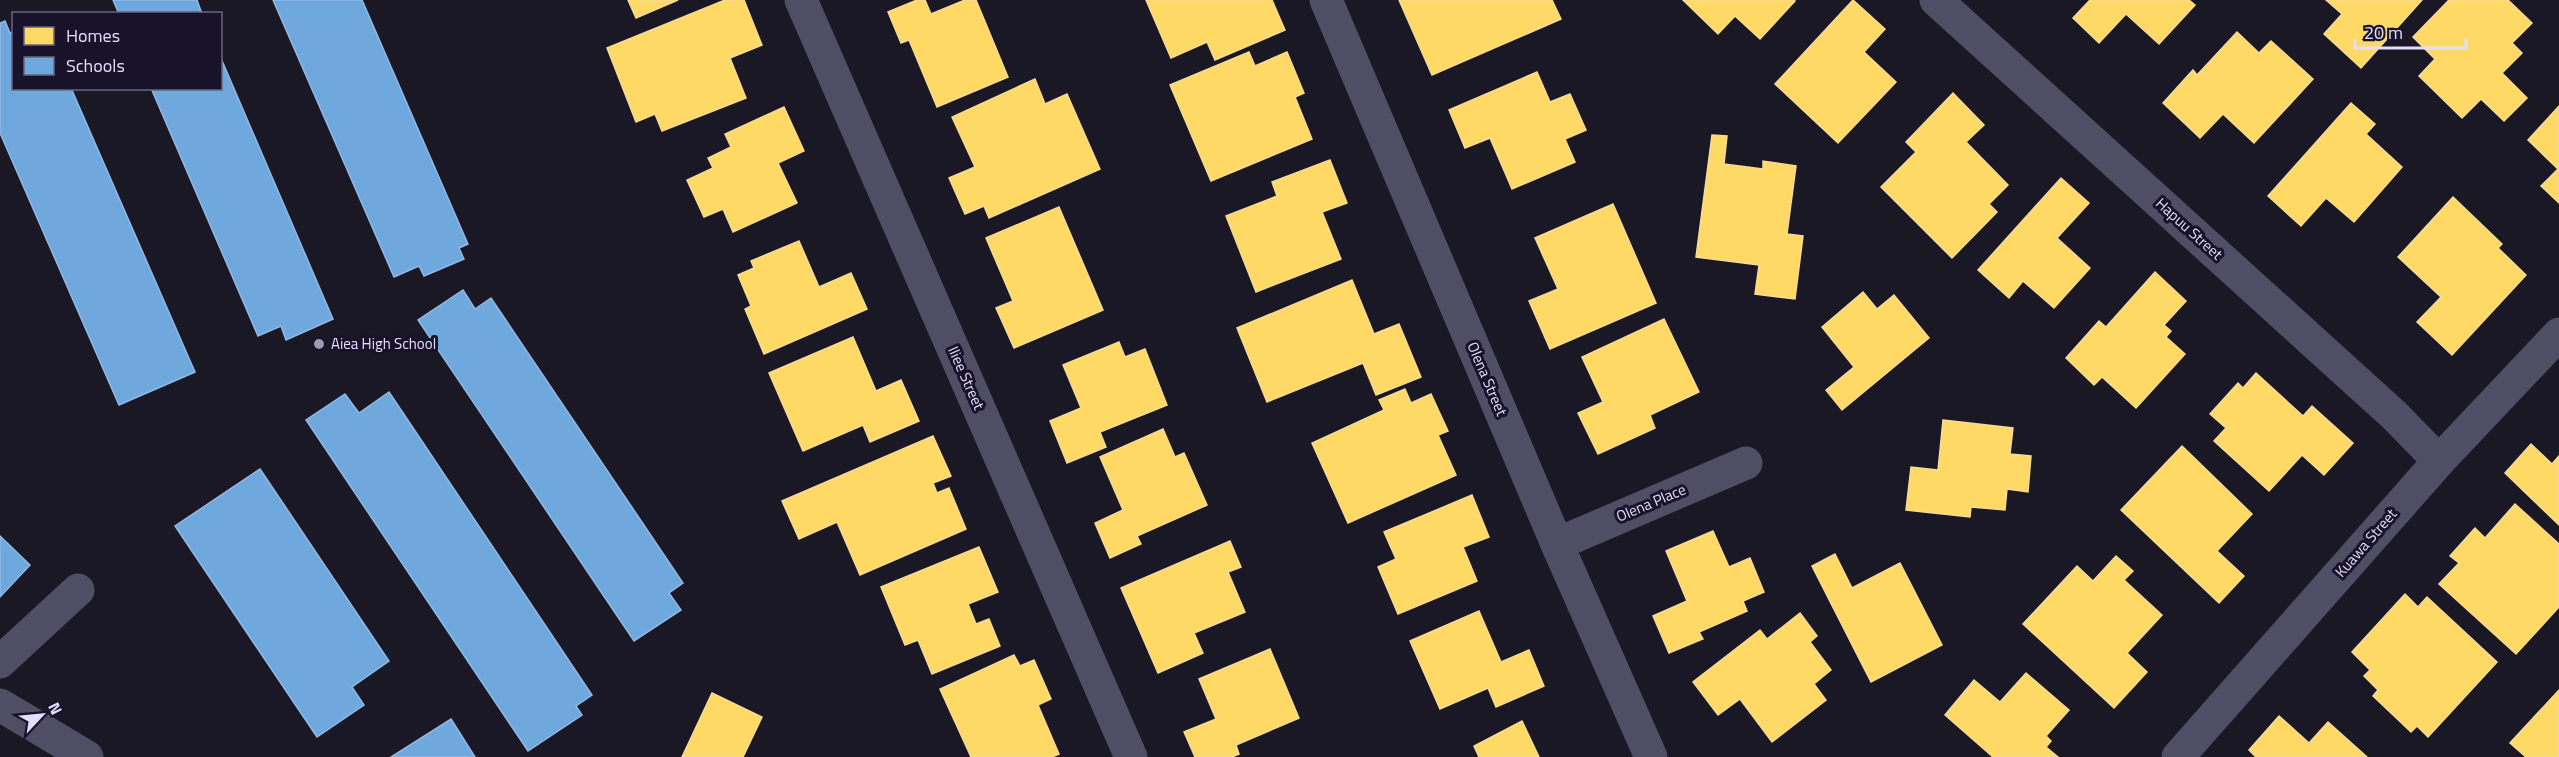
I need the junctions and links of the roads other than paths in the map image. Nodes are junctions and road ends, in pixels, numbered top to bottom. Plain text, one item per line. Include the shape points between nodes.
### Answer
1 (801, 0) edge
2 (1326, 0) edge
3 (1936, 0) edge
4 (2559, 334) edge
5 (2439, 460) junction
6 (1746, 463) dead end
7 (1557, 544) junction
8 (78, 590) dead end
9 (0, 662) edge
10 (0, 705) edge
11 (87, 757) edge
12 (1131, 757) edge
13 (1651, 757) edge
14 (2178, 757) edge

1 - 12 street, Iliee Street
2 - 7 street, Olena Street
3 - 5 street, Hapuu Street
4 - 5 street, Kuawa Street
5 - 14 street, Kuawa Street
6 - 7 street, Olena Place
7 - 13 street, Olena Street
8 - 9 street
10 - 11 street

